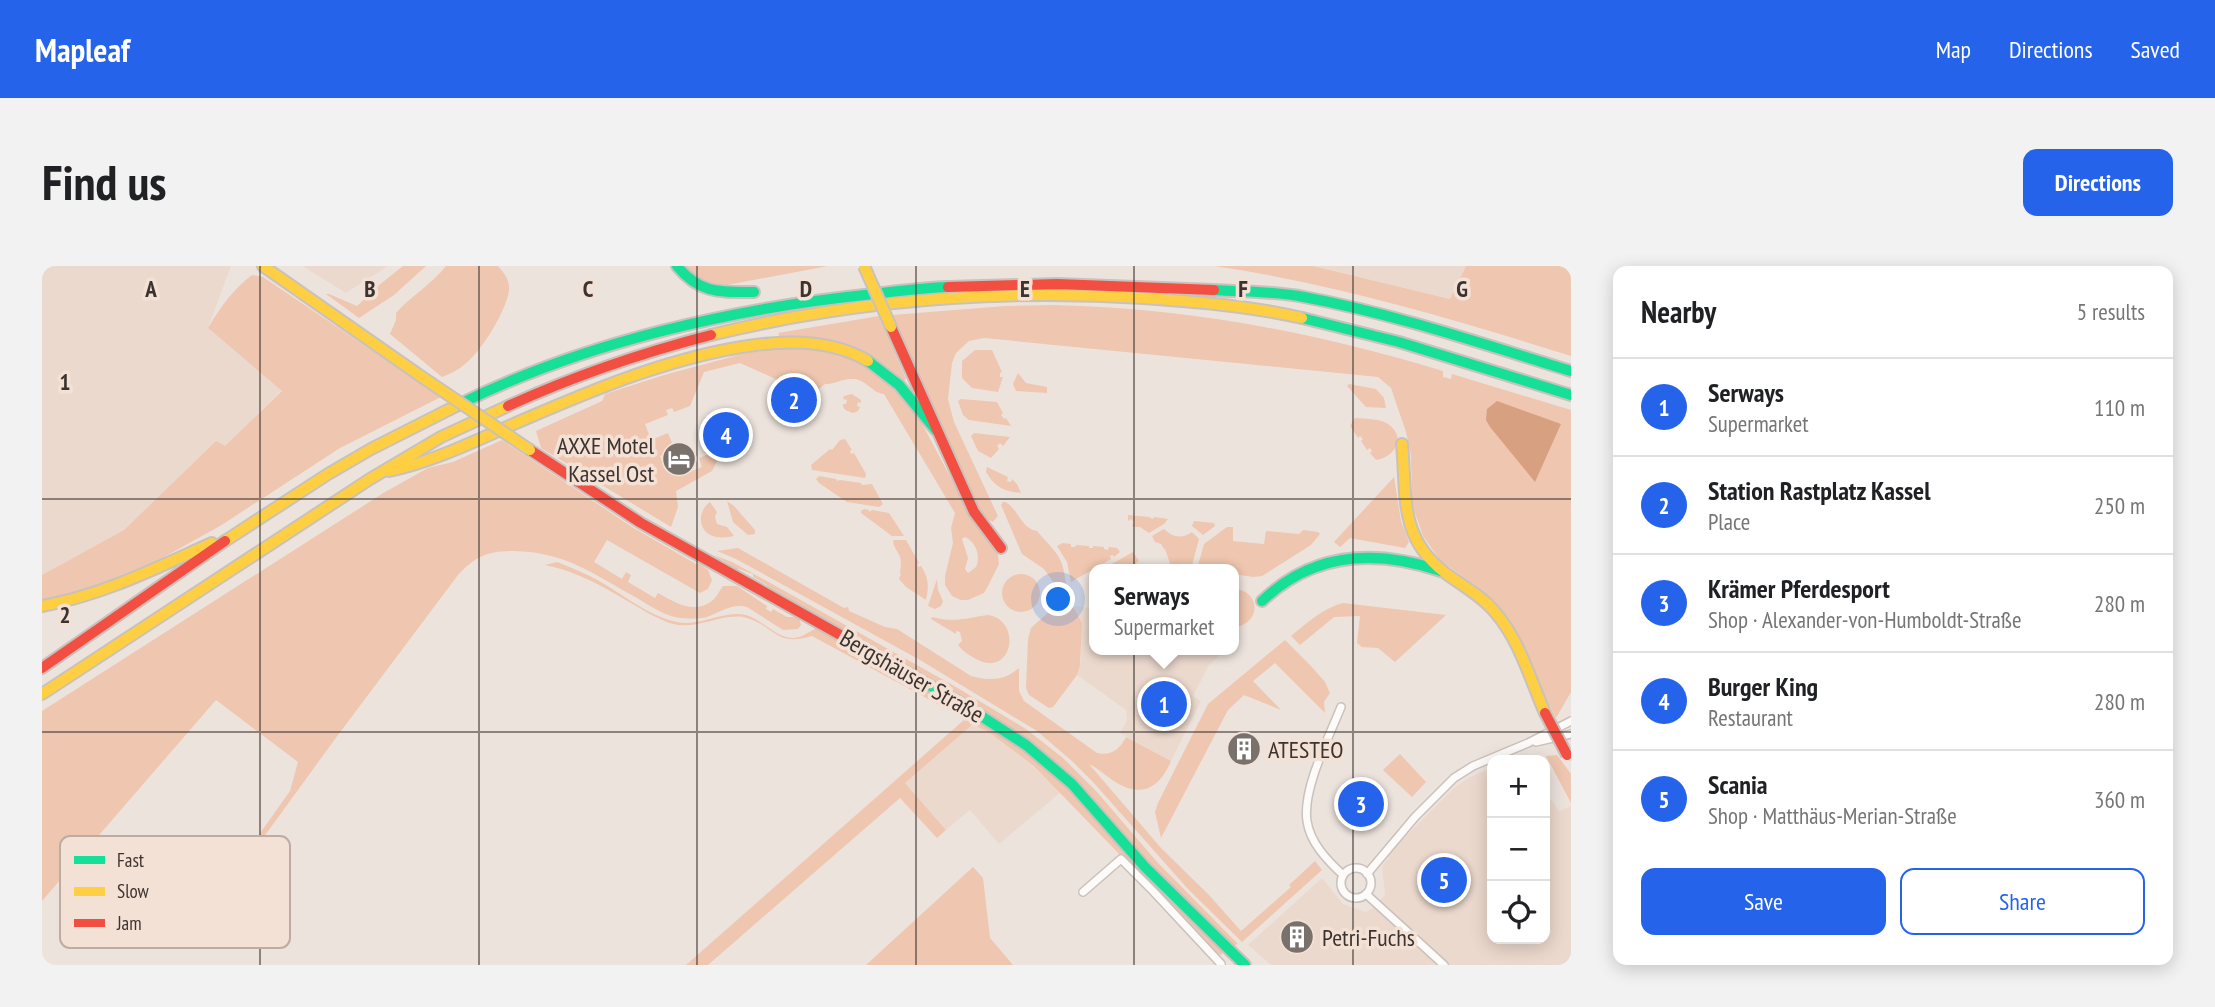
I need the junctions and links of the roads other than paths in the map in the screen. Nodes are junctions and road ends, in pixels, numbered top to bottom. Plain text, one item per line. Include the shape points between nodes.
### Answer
1 (264, 266) edge
2 (677, 266) edge
3 (864, 266) edge
4 (884, 275) dead end
5 (1180, 277) dead end
6 (860, 279) dead end
7 (730, 303) dead end
8 (716, 306) dead end
9 (1570, 371) edge
10 (1571, 395) edge
11 (936, 430) junction
12 (1402, 444) dead end
13 (377, 474) junction
14 (245, 528) junction
15 (1001, 548) dead end
16 (1443, 571) junction
17 (1262, 601) dead end
18 (42, 606) edge
19 (42, 668) edge
20 (42, 694) edge
21 (1341, 707) dead end
22 (1571, 714) edge
23 (1571, 721) edge
24 (1562, 725) junction
25 (1571, 734) edge
26 (1528, 743) junction
27 (1569, 759) edge
28 (1367, 874) junction
29 (1343, 875) junction
30 (1083, 892) dead end
31 (1366, 894) junction
32 (1232, 953) junction
33 (1220, 964) edge
34 (1245, 965) edge
35 (1444, 965) edge

1 - 32 main road, Bergshäuser Straße, bridge via 641,523 945,694 1026,745 1072,785 1145,867
2 - 7 main road via 690,281 707,290 770,293
3 - 11 main road, bridge
4 - 6 main road
5 - 9 main road via 1347,306
8 - 14 main road via 509,379 373,447
10 - 13 main road via 1291,316 1132,295 982,293 821,310 652,350 569,378 417,450
11 - 13 main road via 896,381 857,355 814,342 769,342 694,358 617,382 452,452
11 - 15 main road via 974,512
12 - 16 main road via 1409,521 1426,553
13 - 20 main road
14 - 18 main road via 106,590
14 - 19 main road
16 - 17 main road via 1396,559 1353,558 1309,569
16 - 27 main road, bridge via 1472,591 1501,621
21 - 29 street via 1314,775 1307,822 1320,850
22 - 24 street
23 - 24 street
24 - 26 street
25 - 26 street
26 - 28 street via 1454,778
28 - 29 street via 1355,868
28 - 31 street via 1371,882
29 - 31 street via 1345,894 1353,898
30 - 33 street via 1121,859
31 - 35 street
32 - 33 street
32 - 34 main road, Bergshäuser Straße

